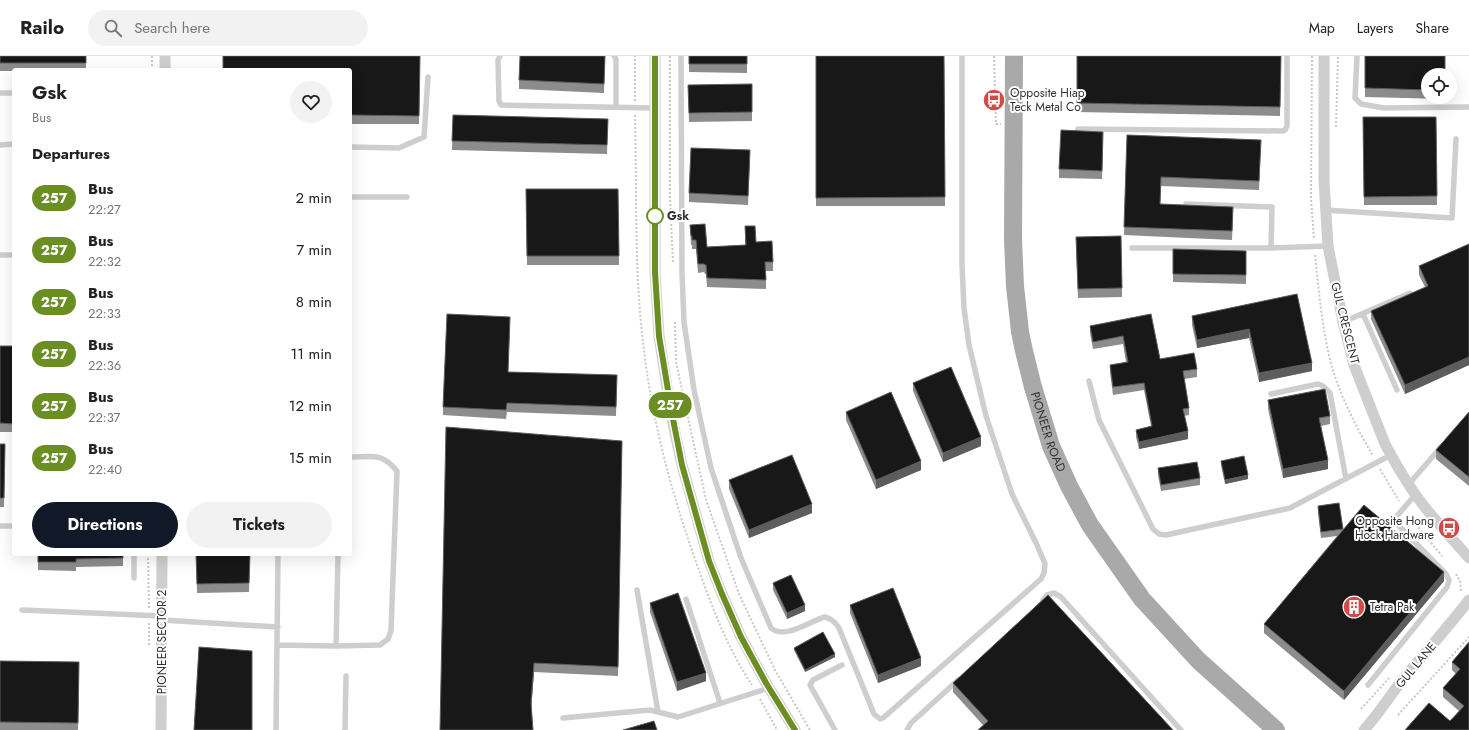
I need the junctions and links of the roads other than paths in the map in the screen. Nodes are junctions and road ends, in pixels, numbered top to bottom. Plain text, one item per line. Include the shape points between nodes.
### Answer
1 (164, 56) edge
2 (500, 56) edge
3 (614, 56) edge
4 (655, 56) edge
5 (682, 56) edge
6 (962, 56) edge
7 (1014, 56) edge
8 (1287, 56) edge
9 (1324, 56) edge
10 (1357, 56) edge
11 (164, 68) edge
12 (428, 77) dead end
13 (0, 93) edge
14 (12, 93) edge
15 (616, 107) junction
16 (1469, 107) edge
17 (654, 108) junction
18 (1078, 129) edge
19 (1456, 139) dead end
20 (12, 144) edge
21 (0, 145) edge
22 (352, 147) edge
23 (352, 197) edge
24 (407, 197) dead end
25 (1186, 204) edge
26 (1326, 210) junction
27 (1328, 246) junction
28 (1132, 248) dead end
29 (1271, 248) junction
30 (0, 255) edge
31 (12, 255) edge
32 (1410, 293) edge
33 (1363, 314) junction
34 (1343, 322) junction
35 (1089, 381) dead end
36 (1397, 390) dead end
37 (1271, 394) dead end
38 (1445, 442) edge
39 (1391, 455) junction
40 (352, 457) edge
41 (1346, 479) junction
42 (1409, 484) junction
43 (1415, 495) junction
44 (0, 526) edge
45 (12, 526) edge
46 (134, 556) edge
47 (162, 556) edge
48 (278, 556) edge
49 (338, 556) edge
50 (1469, 558) edge
51 (134, 578) dead end
52 (637, 590) dead end
53 (686, 599) dead end
54 (1469, 600) edge
55 (1036, 606) edge
56 (22, 610) dead end
57 (162, 618) junction
58 (278, 627) junction
59 (278, 645) junction
60 (336, 646) junction
61 (842, 665) dead end
62 (962, 675) edge
63 (346, 676) dead end
64 (1368, 685) dead end
65 (770, 688) junction
66 (720, 703) junction
67 (658, 712) junction
68 (563, 718) dead end
69 (161, 730) edge
70 (276, 730) edge
71 (345, 730) edge
72 (795, 730) edge
73 (835, 730) edge
74 (907, 730) edge
75 (1181, 730) edge
76 (1276, 730) edge
77 (1364, 730) edge

1 - 11 street
2 - 15 lane via 498,101 501,105
3 - 15 lane
4 - 17 street
5 - 6 lane via 684,322 694,390 712,468 741,558 771,628 785,633 825,617 835,622 874,714 880,719 1035,584 1044,573 1045,564 1012,494 986,416 969,345 962,265
7 - 76 main road, PIONEER ROAD via 1015,286 1020,332 1051,446 1090,525 1142,599 1198,660
8 - 18 lane via 1287,126 1283,131
9 - 26 street, GUL CRESCENT
10 - 16 lane via 1355,98 1361,104 1384,108
12 - 22 lane via 424,137 400,148
13 - 14 lane
15 - 17 lane
17 - 65 street via 655,272 659,336 682,465 709,561 741,637
19 - 26 lane via 1452,218
20 - 21 lane
23 - 24 lane
25 - 29 lane via 1272,207
26 - 27 street, GUL CRESCENT
27 - 29 lane
27 - 34 street, GUL CRESCENT
28 - 29 lane
30 - 31 lane
32 - 33 lane
33 - 34 lane
33 - 36 lane
34 - 39 street, GUL CRESCENT via 1354,365
35 - 41 lane via 1099,420 1153,529 1159,534 1166,535 1290,508
37 - 41 lane via 1318,384 1328,390
38 - 42 lane
39 - 41 lane
39 - 42 street, GUL CRESCENT
40 - 60 lane via 380,457 390,461 397,471 391,631 388,639 380,645
42 - 43 street, GUL CRESCENT
43 - 50 street, GUL CRESCENT
43 - 64 lane via 1397,516 1396,523 1446,574 1447,586
44 - 45 lane
46 - 51 lane
47 - 57 street, PIONEER SECTOR 2
48 - 58 lane
49 - 60 lane
52 - 67 lane
53 - 66 lane
54 - 77 street, GUL LANE
55 - 75 lane via 1050,594 1058,594
56 - 57 lane
57 - 58 lane
57 - 69 street, PIONEER SECTOR 2
58 - 59 lane
59 - 60 lane
59 - 70 lane
61 - 73 lane via 813,680 810,685
62 - 74 lane via 911,723
63 - 71 lane
65 - 66 lane
65 - 72 street
66 - 67 lane via 678,717
67 - 68 lane via 650,710

